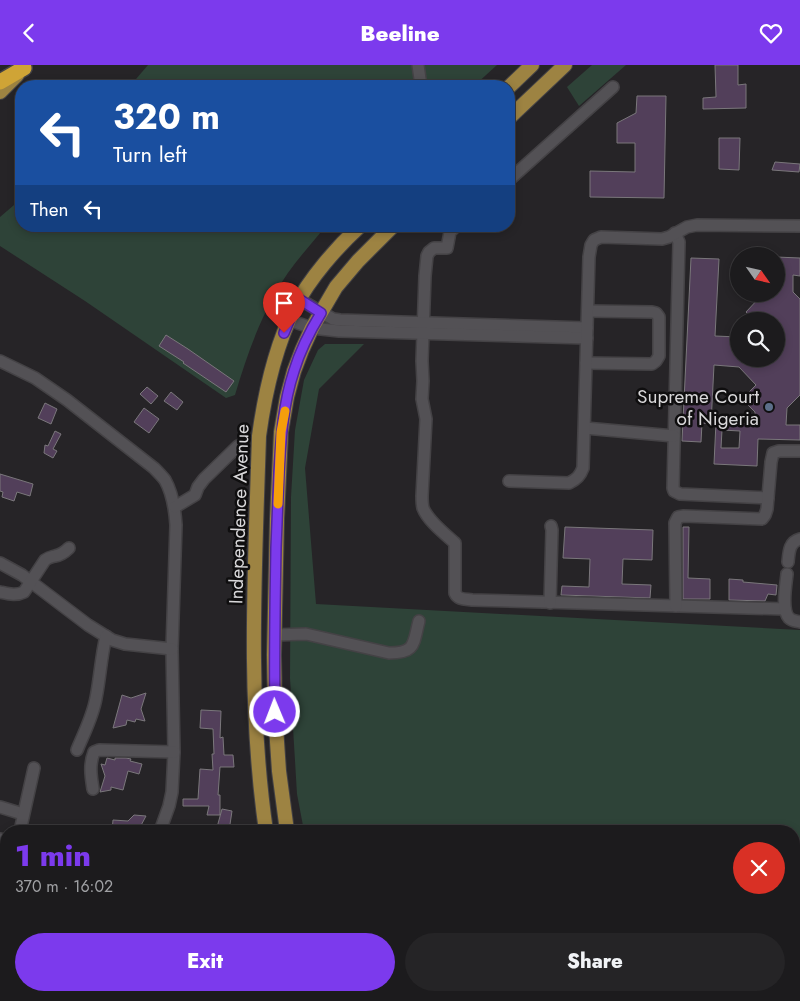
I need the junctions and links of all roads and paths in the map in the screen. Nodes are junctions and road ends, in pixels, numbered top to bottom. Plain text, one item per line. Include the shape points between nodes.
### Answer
1 (418, 65) edge
2 (532, 65) edge
3 (565, 65) edge
4 (25, 66) edge
5 (420, 80) edge
6 (515, 81) edge
7 (0, 82) edge
8 (613, 87) dead end
9 (0, 92) edge
10 (515, 112) edge
11 (515, 175) edge
12 (800, 226) edge
13 (354, 232) edge
14 (387, 232) edge
15 (450, 232) edge
16 (675, 233) junction
17 (299, 299) junction
18 (588, 311) junction
19 (321, 313) junction
20 (289, 320) junction
21 (312, 328) junction
22 (423, 329) junction
23 (587, 333) junction
24 (0, 361) edge
25 (586, 363) junction
26 (585, 428) junction
27 (674, 436) junction
28 (238, 445) dead end
29 (800, 451) edge
30 (509, 481) dead end
31 (768, 498) junction
32 (174, 507) junction
33 (551, 526) dead end
34 (800, 539) edge
35 (69, 548) dead end
36 (0, 563) edge
37 (30, 581) junction
38 (0, 593) edge
39 (550, 603) junction
40 (676, 605) junction
41 (784, 609) junction
42 (419, 621) dead end
43 (800, 622) edge
44 (274, 635) junction
45 (106, 636) junction
46 (172, 649) junction
47 (77, 750) dead end
48 (174, 752) junction
49 (34, 768) dead end
50 (93, 789) dead end
51 (0, 807) edge
52 (24, 814) junction
53 (21, 825) edge
54 (162, 825) edge
55 (265, 825) edge
56 (286, 825) edge

1 - 5 street
2 - 6 main road
3 - 10 main road
4 - 7 highway
4 - 9 main road
8 - 11 street
12 - 16 street via 697,225
13 - 17 main road, Independence Avenue via 321,268
14 - 19 main road, Independence Avenue via 336,287
15 - 22 street via 447,248 434,248 427,256
16 - 18 street via 662,239 594,239 589,257
16 - 27 street via 678,242
17 - 19 street
17 - 20 main road, Independence Avenue
18 - 23 street
18 - 25 street via 656,313 660,317 659,355 652,364
19 - 21 main road, Independence Avenue
19 - 22 street via 333,319
20 - 21 street
20 - 55 main road, Independence Avenue via 268,381 259,436 254,711
21 - 22 street via 339,331
21 - 44 main road, Independence Avenue via 294,371 281,432
22 - 23 street
22 - 39 street via 422,399 426,419 422,505 430,519 455,543 456,596 472,600
23 - 25 street
24 - 32 street via 35,378 154,468 165,480
25 - 26 street
26 - 27 street
26 - 30 street via 583,468 575,480 569,483
27 - 31 street via 673,488 676,493
28 - 32 street via 204,479 195,495
29 - 31 street via 773,453
31 - 40 street via 762,519 678,517 675,523
32 - 46 street
33 - 39 street
34 - 41 street via 789,548
35 - 37 street via 45,560
36 - 37 street
37 - 38 street via 20,594
37 - 45 street
39 - 40 street
40 - 41 street
41 - 43 street via 792,621
42 - 44 street via 413,644 400,653 306,634
44 - 56 main road, Independence Avenue via 278,771
45 - 46 street via 125,644
45 - 47 street via 94,707
46 - 48 street
48 - 50 street via 98,750 91,759
48 - 54 street via 172,792
49 - 52 street
51 - 52 street
52 - 53 street

